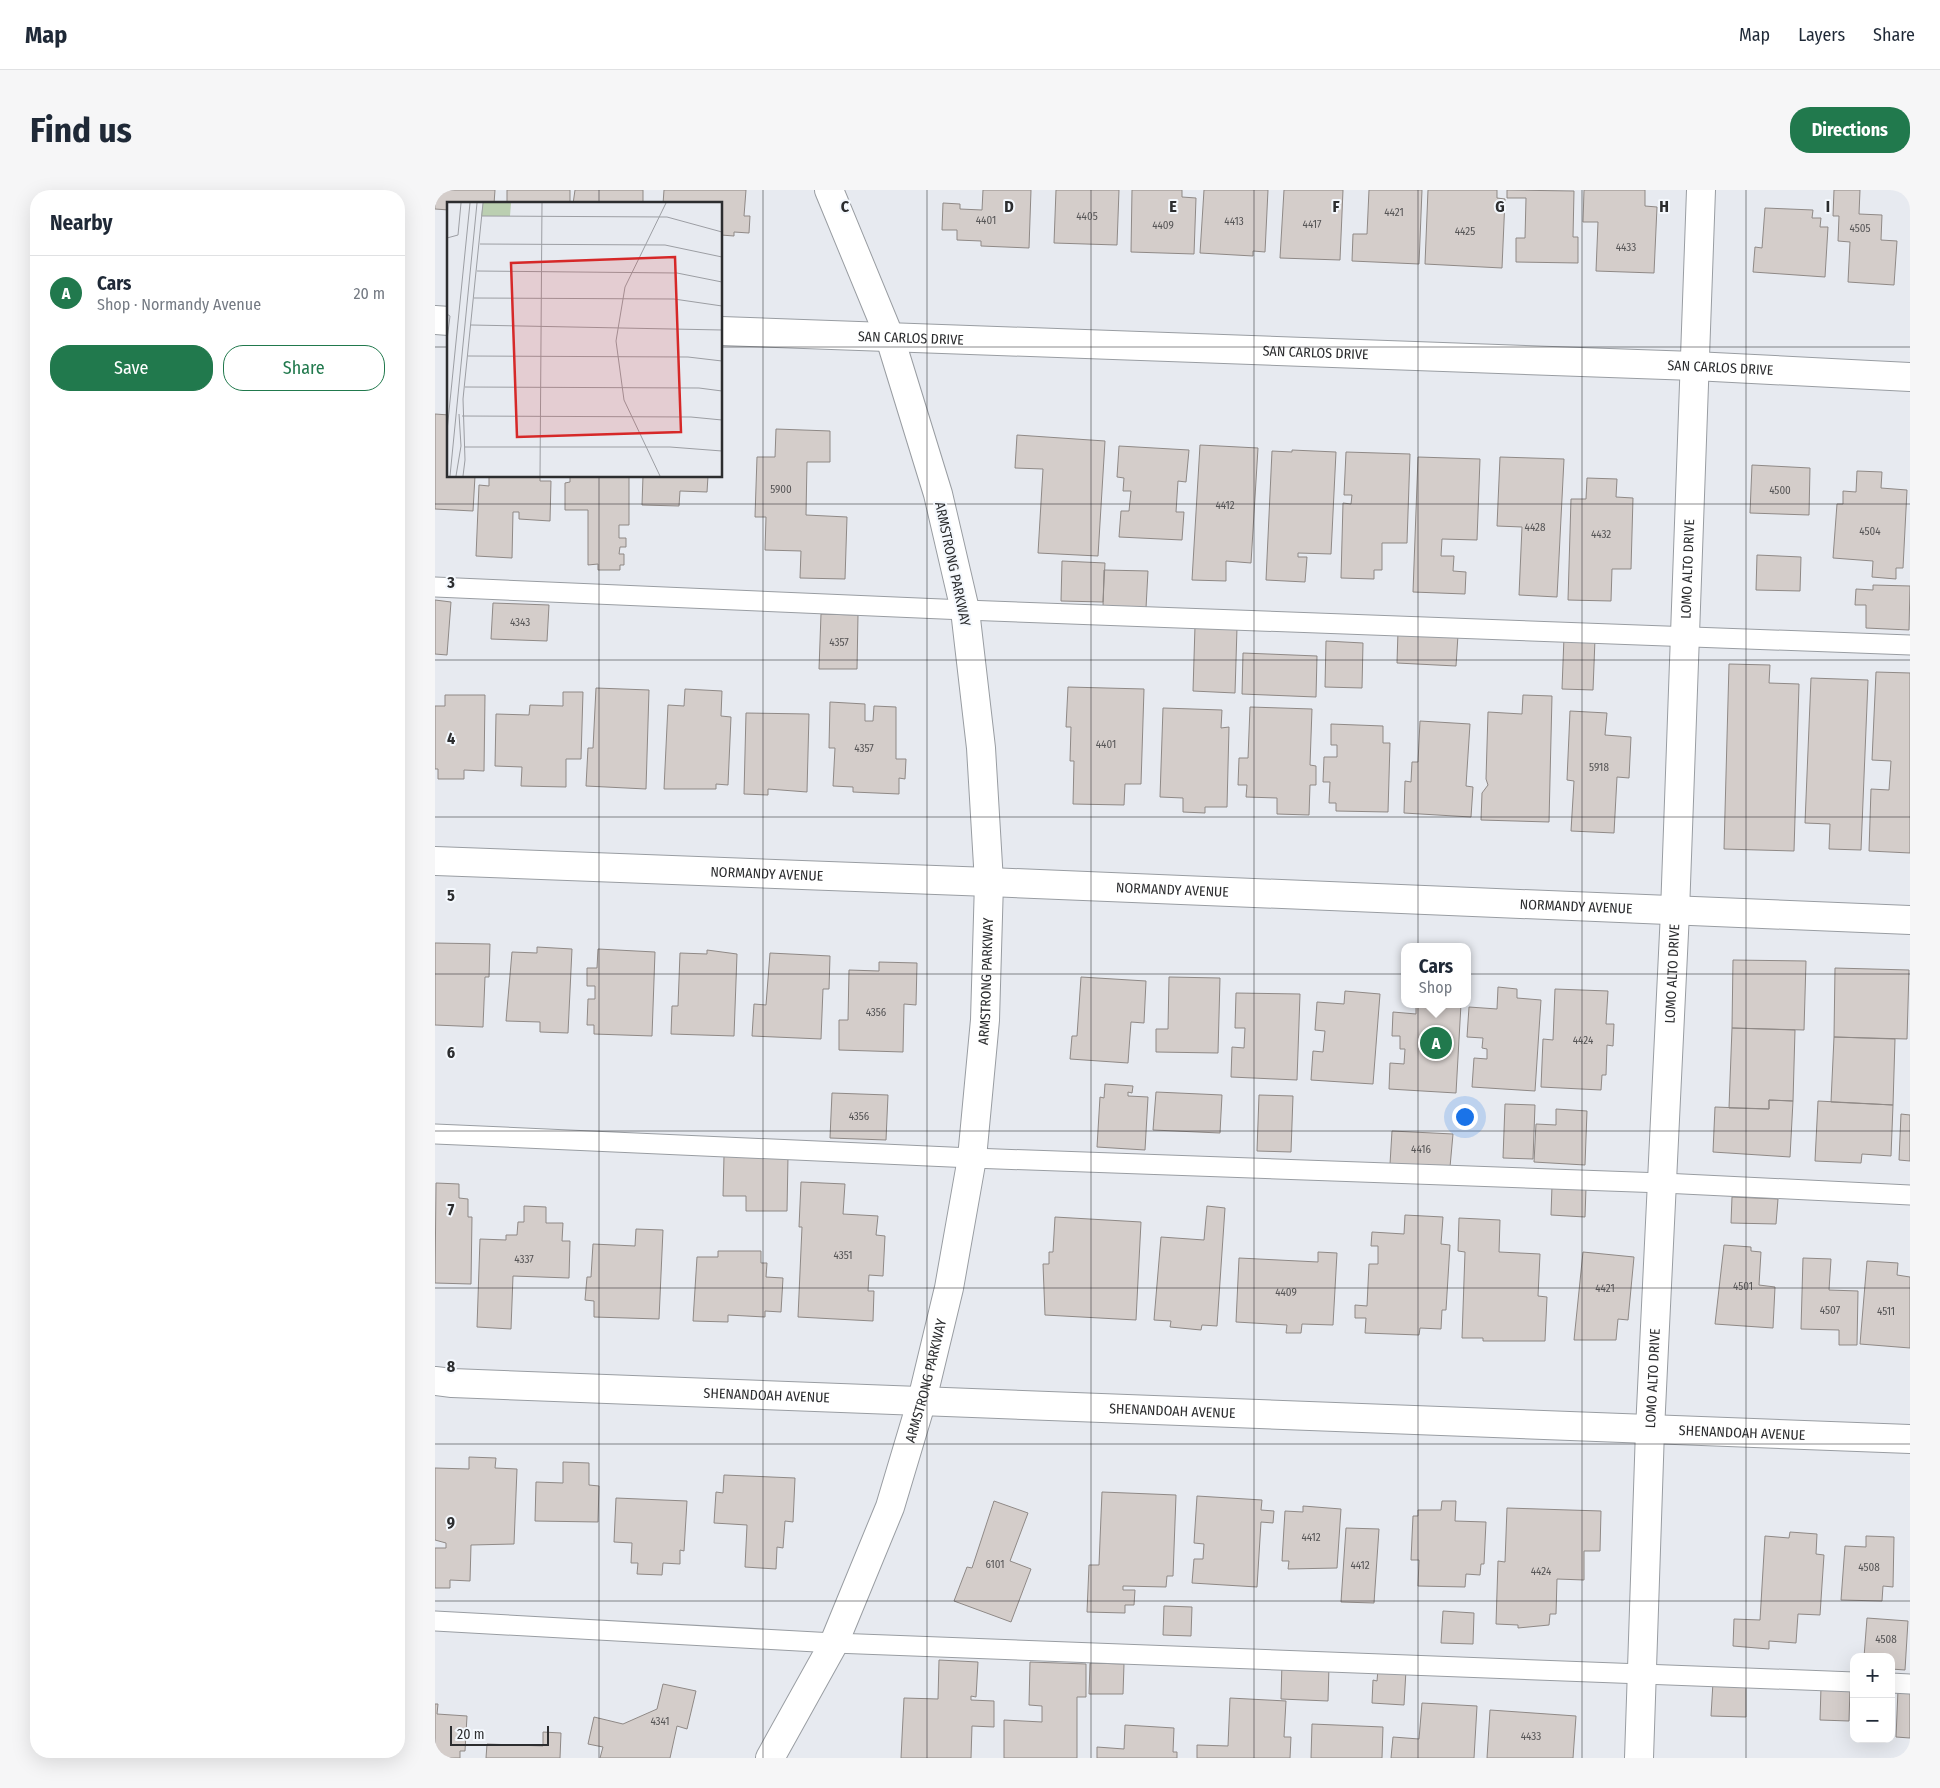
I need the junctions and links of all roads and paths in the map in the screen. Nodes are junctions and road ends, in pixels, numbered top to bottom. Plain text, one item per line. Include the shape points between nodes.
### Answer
1 (829, 190) edge
2 (1701, 190) edge
3 (723, 331) edge
4 (890, 338) junction
5 (1694, 366) junction
6 (1910, 377) edge
7 (435, 587) edge
8 (965, 610) junction
9 (1685, 637) junction
10 (1910, 645) edge
11 (435, 861) edge
12 (989, 882) junction
13 (1675, 912) junction
14 (1910, 920) edge
15 (435, 1134) edge
16 (972, 1158) junction
17 (1663, 1183) junction
18 (1910, 1195) edge
19 (435, 1381) edge
20 (922, 1400) junction
21 (1650, 1430) junction
22 (1910, 1440) edge
23 (435, 1620) edge
24 (834, 1643) junction
25 (1642, 1674) junction
26 (1850, 1682) edge
27 (1895, 1684) edge
28 (1910, 1684) edge
29 (770, 1758) edge
30 (1639, 1758) edge

1 - 4 street, ARMSTRONG PARKWAY
2 - 5 street, LOMO ALTO DRIVE
3 - 4 street, SAN CARLOS DRIVE
4 - 5 street, SAN CARLOS DRIVE
4 - 8 street, ARMSTRONG PARKWAY via 938,494
5 - 6 street, SAN CARLOS DRIVE
5 - 9 street, LOMO ALTO DRIVE
7 - 8 lane
8 - 9 lane
8 - 12 street, ARMSTRONG PARKWAY via 981,748
9 - 10 lane
9 - 13 street, LOMO ALTO DRIVE
11 - 12 street, NORMANDY AVENUE
12 - 13 street, NORMANDY AVENUE
12 - 16 street, ARMSTRONG PARKWAY via 985,1020
13 - 14 street, NORMANDY AVENUE
13 - 17 street, LOMO ALTO DRIVE
15 - 16 lane
16 - 17 lane
16 - 20 street, ARMSTRONG PARKWAY via 949,1288
17 - 18 lane
17 - 21 street, LOMO ALTO DRIVE
19 - 20 street, SHENANDOAH AVENUE
20 - 21 street, SHENANDOAH AVENUE
20 - 24 street, ARMSTRONG PARKWAY via 890,1507
21 - 22 street, SHENANDOAH AVENUE
21 - 25 street, LOMO ALTO DRIVE
23 - 24 lane
24 - 25 lane
24 - 29 street, ARMSTRONG PARKWAY
25 - 26 lane
25 - 30 street, LOMO ALTO DRIVE
27 - 28 lane

